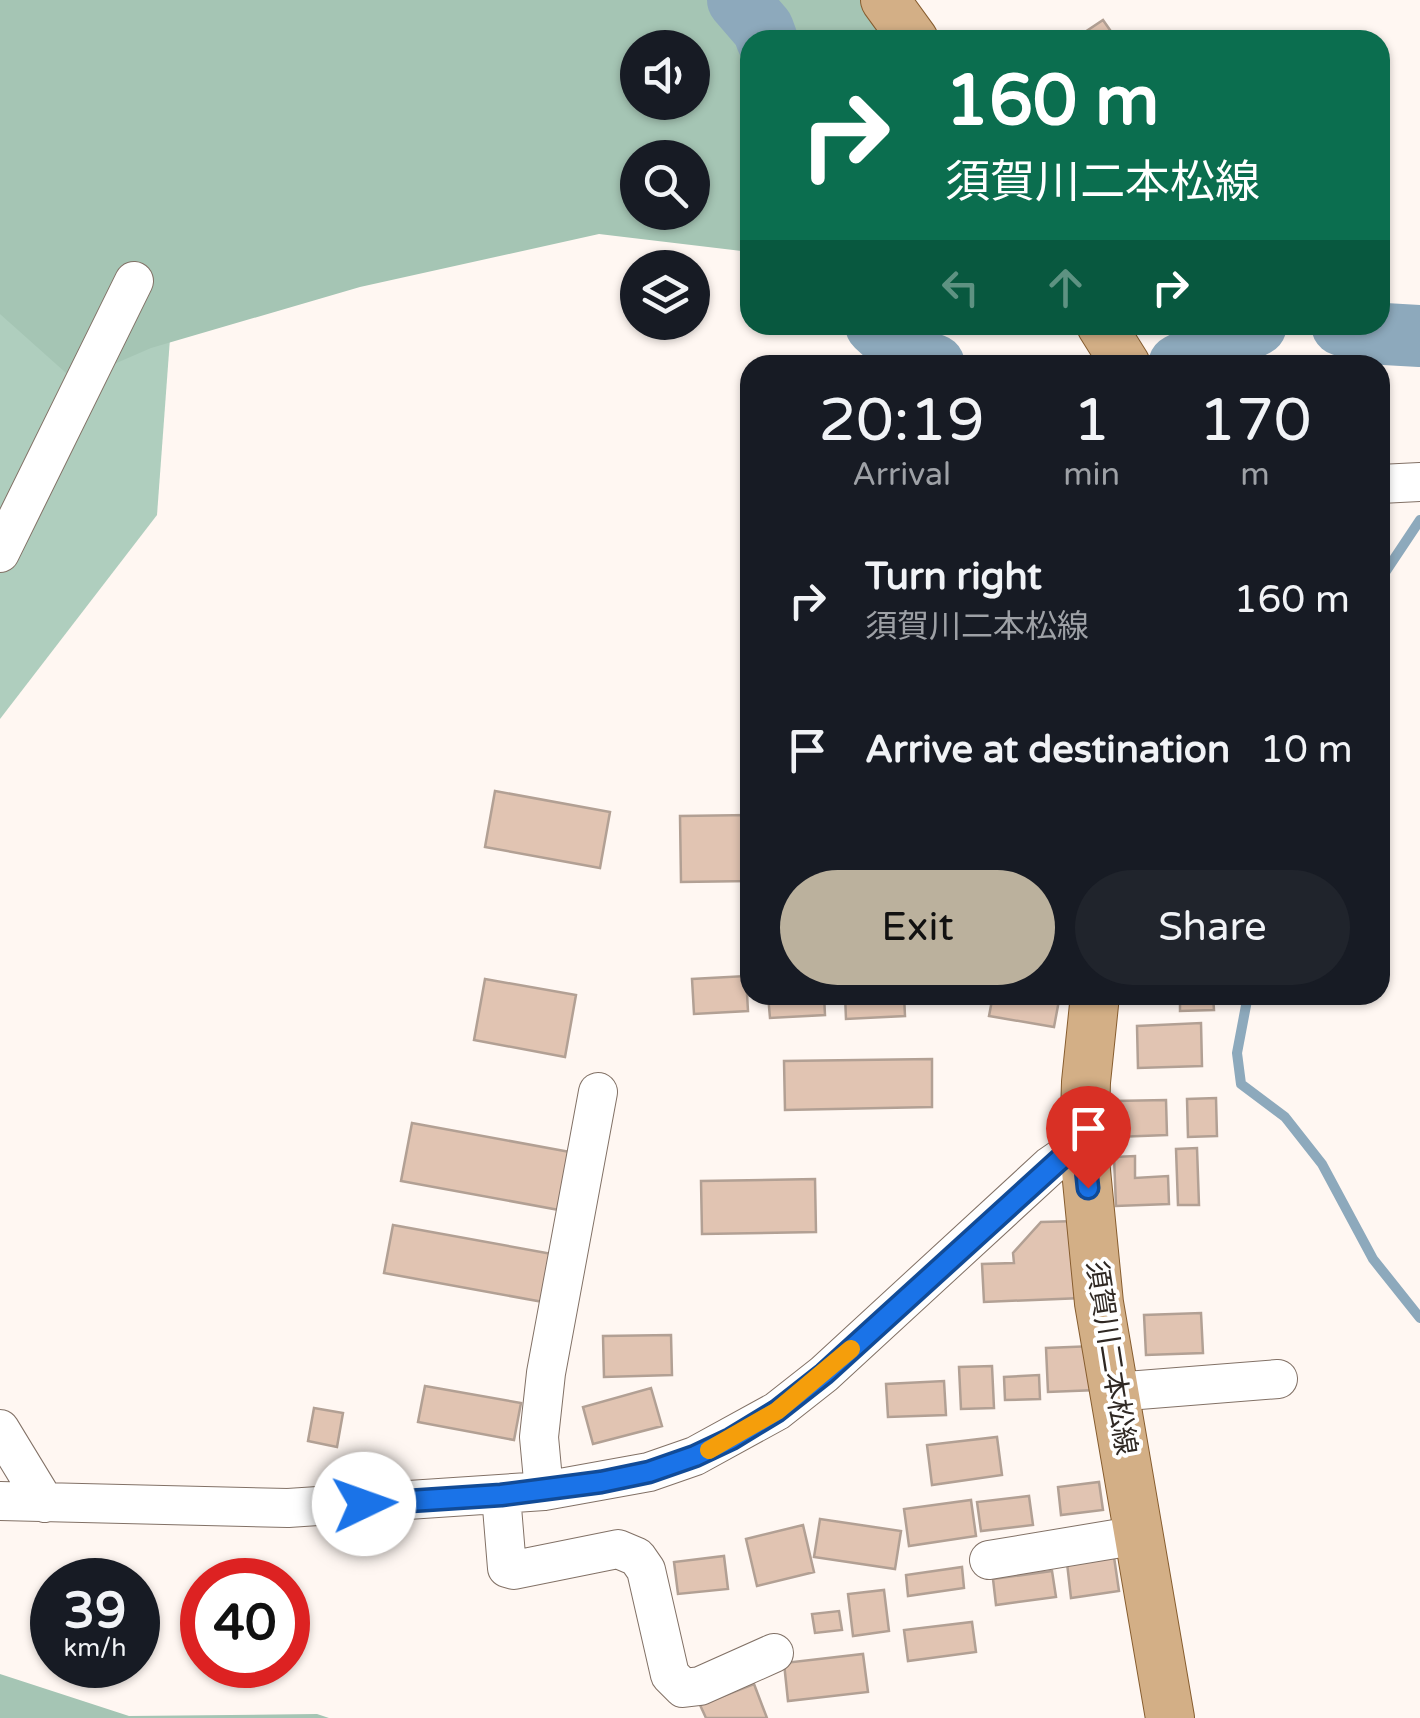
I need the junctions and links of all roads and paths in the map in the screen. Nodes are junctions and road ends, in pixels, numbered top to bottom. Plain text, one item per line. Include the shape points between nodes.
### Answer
1 (885, 0) edge
2 (907, 30) edge
3 (134, 281) dead end
4 (1419, 482) edge
5 (1390, 483) edge
6 (0, 553) edge
7 (1095, 1005) edge
8 (598, 1092) dead end
9 (1084, 1150) junction
10 (1278, 1378) dead end
11 (1114, 1392) junction
12 (0, 1430) edge
13 (544, 1490) junction
14 (501, 1495) junction
15 (0, 1501) edge
16 (45, 1503) junction
17 (1139, 1535) junction
18 (990, 1560) dead end
19 (774, 1653) dead end
20 (1170, 1718) edge

1 - 2 main road
3 - 6 street
4 - 5 street
7 - 9 main road, 須賀川二本松線
8 - 13 street via 546,1373 539,1437
9 - 11 main road, 須賀川二本松線
9 - 13 street via 1050,1166 777,1411 664,1467
10 - 11 street
11 - 17 main road, 須賀川二本松線
12 - 16 street
13 - 14 street
14 - 16 street via 288,1508
14 - 19 street via 508,1568 618,1548 637,1557 646,1570 670,1675 683,1688
15 - 16 street
17 - 18 street
17 - 20 main road, 須賀川二本松線

